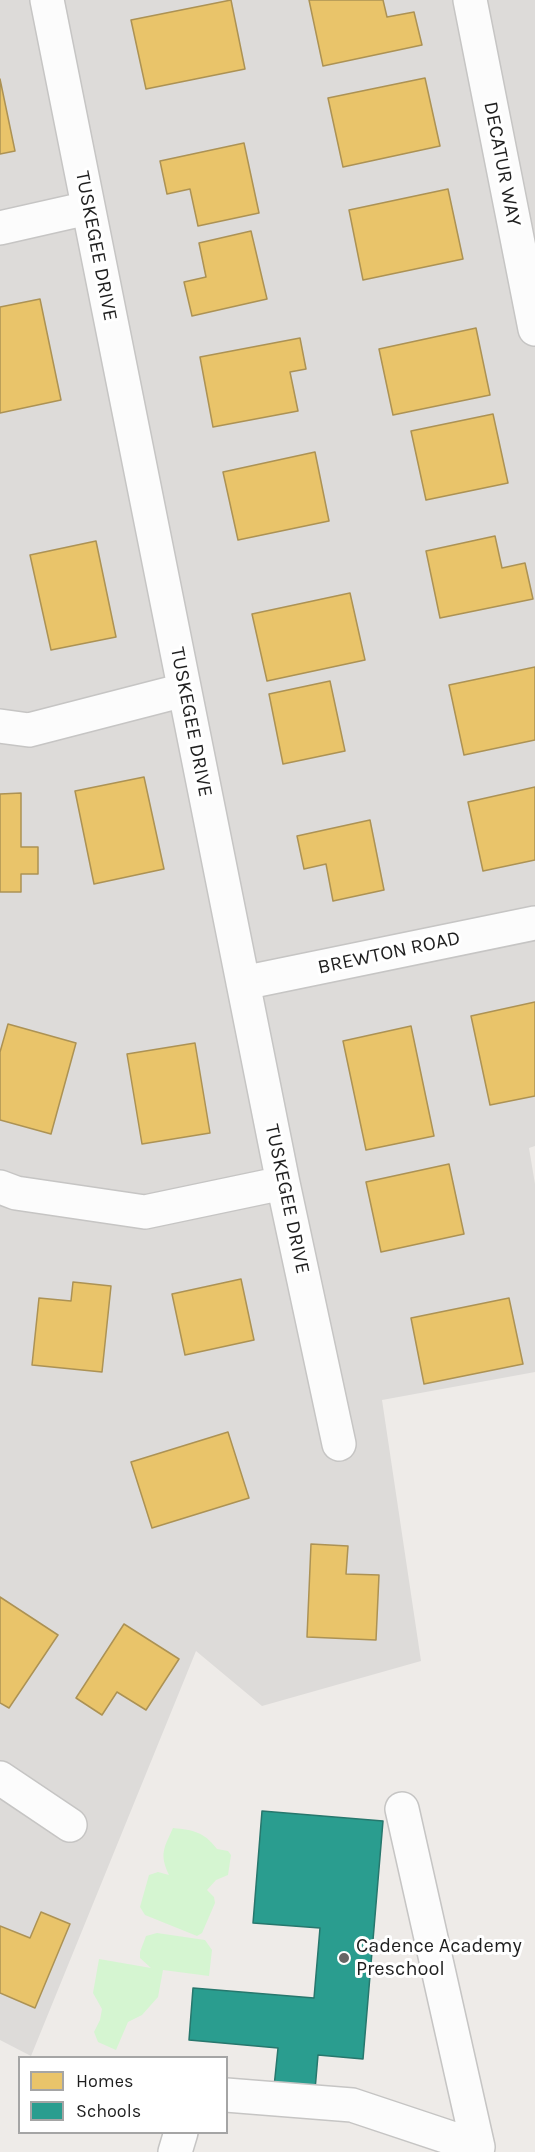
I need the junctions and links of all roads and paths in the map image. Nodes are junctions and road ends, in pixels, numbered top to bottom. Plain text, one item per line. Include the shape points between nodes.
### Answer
1 (47, 0) edge
2 (470, 0) edge
3 (88, 208) junction
4 (0, 228) edge
5 (535, 329) edge
6 (184, 690) junction
7 (0, 726) edge
8 (535, 923) edge
9 (243, 983) junction
10 (283, 1184) junction
11 (0, 1187) edge
12 (339, 1444) dead end
13 (0, 1778) edge
14 (402, 1809) dead end
15 (70, 1825) dead end
16 (228, 2095) edge
17 (182, 2134) edge
18 (478, 2150) edge
19 (175, 2152) edge

1 - 3 street, TUSKEGEE DRIVE
2 - 5 street, DECATUR WAY
3 - 4 street
3 - 6 street, TUSKEGEE DRIVE
6 - 7 street via 29,730
6 - 9 street, TUSKEGEE DRIVE
8 - 9 street, BREWTON ROAD
9 - 10 street, TUSKEGEE DRIVE
10 - 11 street via 145,1212 16,1193
10 - 12 street, TUSKEGEE DRIVE
13 - 15 street
14 - 18 street
16 - 18 street via 352,2105
17 - 19 street

